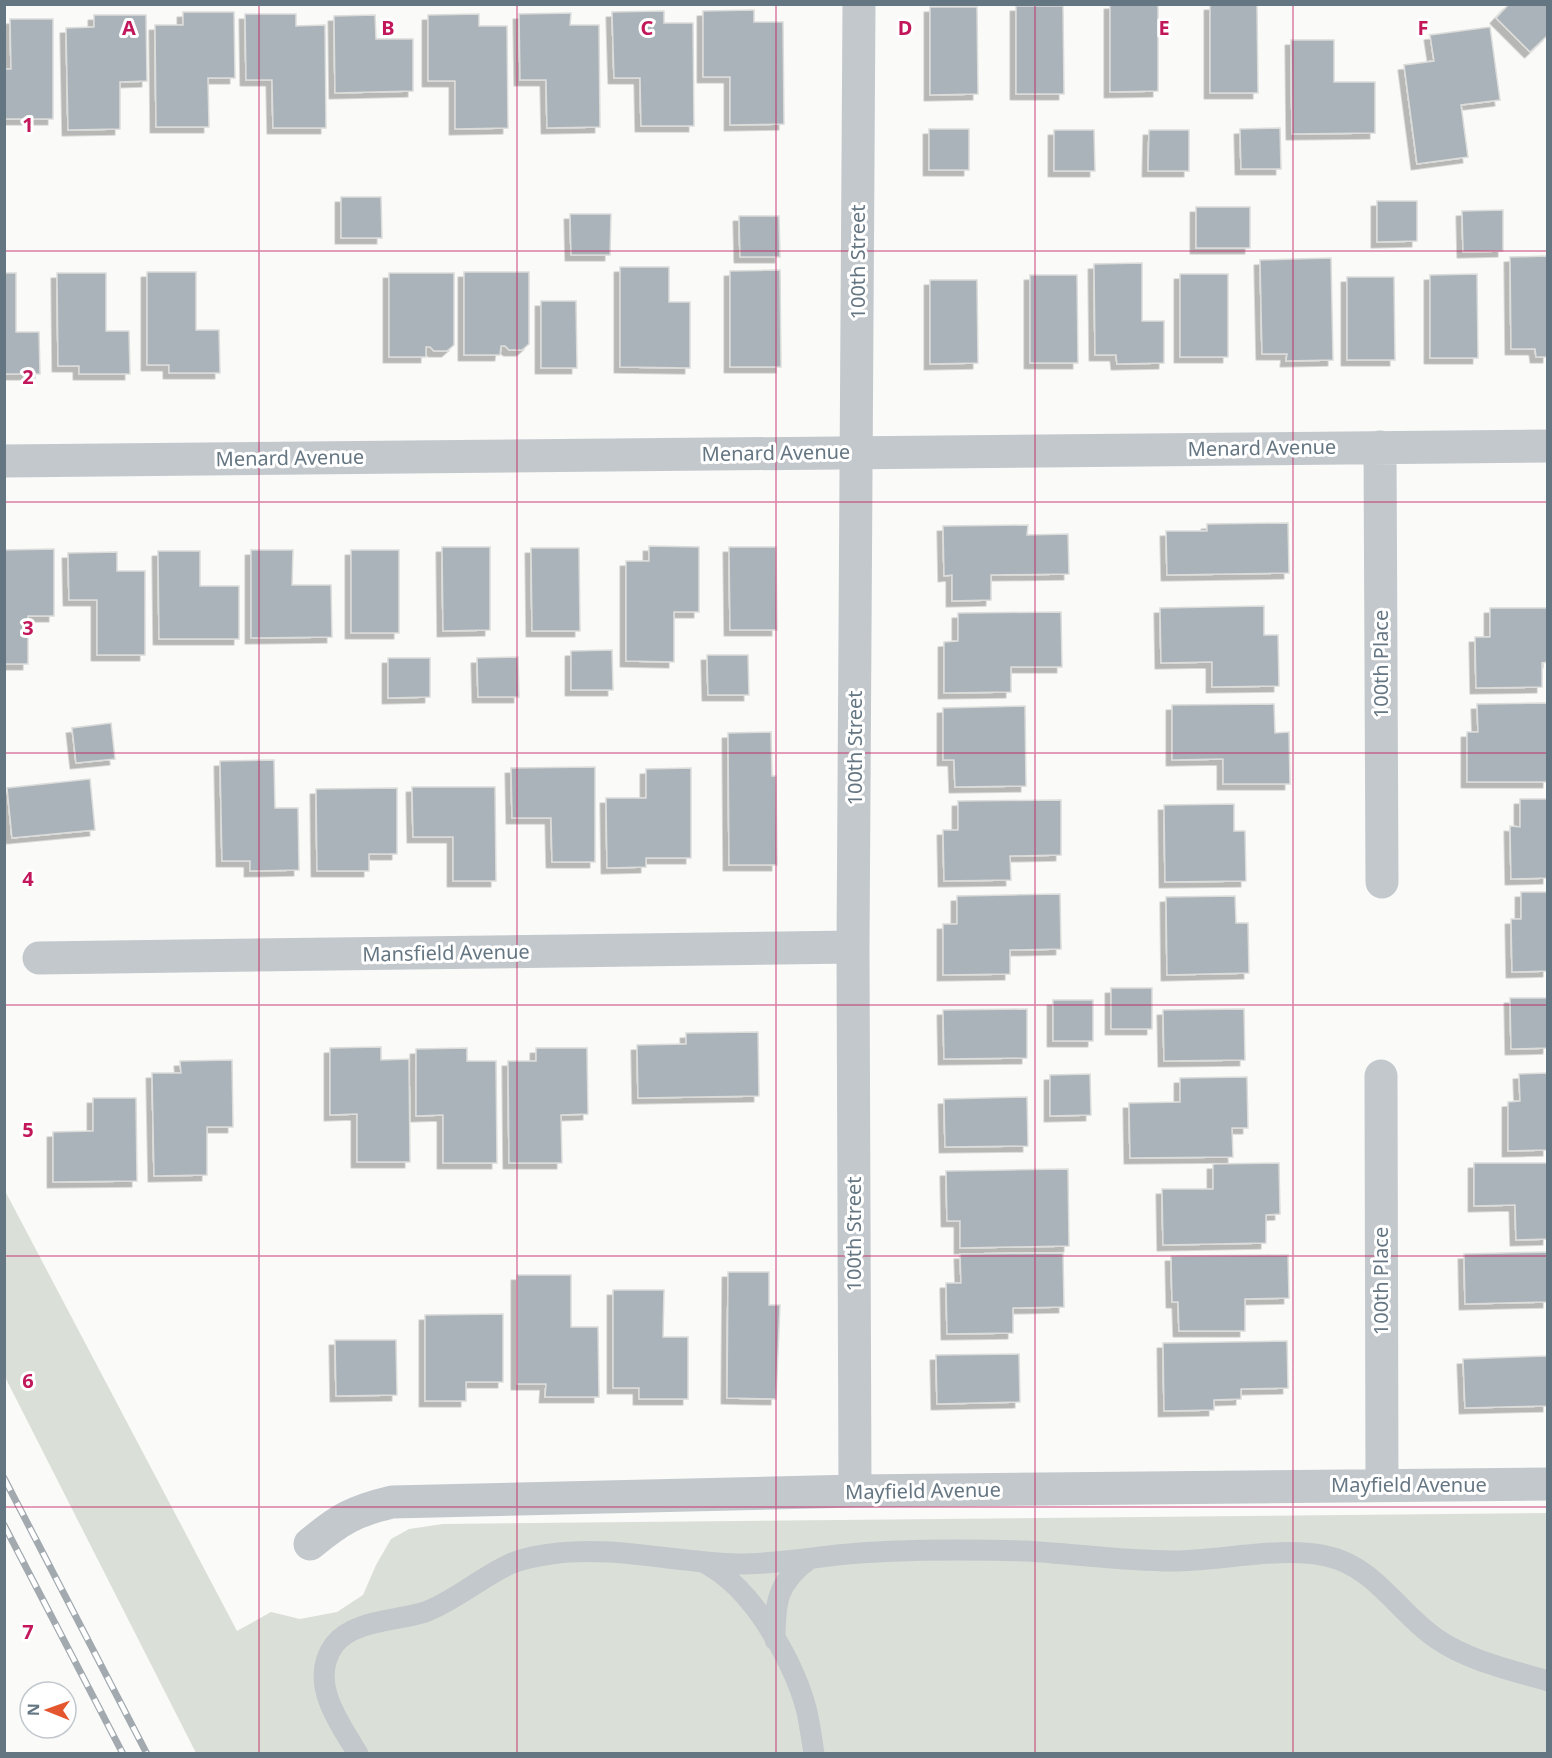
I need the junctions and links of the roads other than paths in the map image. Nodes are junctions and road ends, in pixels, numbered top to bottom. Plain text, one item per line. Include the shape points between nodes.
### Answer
1 (859, 4) edge
2 (1548, 446) edge
3 (1380, 447) junction
4 (857, 452) junction
5 (4, 461) edge
6 (1382, 882) dead end
7 (853, 947) junction
8 (39, 958) dead end
9 (1381, 1076) dead end
10 (1548, 1484) edge
11 (1382, 1485) junction
12 (855, 1491) junction
13 (310, 1544) dead end
14 (809, 1559) junction
15 (703, 1562) junction
16 (775, 1640) junction
17 (1548, 1682) edge
18 (358, 1754) edge
19 (814, 1754) edge

1 - 4 street, 100th Street
2 - 3 street, Menard Avenue
3 - 4 street, Menard Avenue
3 - 6 street, 100th Place
4 - 5 street, Menard Avenue
4 - 7 street, 100th Street
7 - 8 street, Mansfield Avenue
7 - 12 street, 100th Street
9 - 11 street, 100th Place
10 - 11 street, Mayfield Avenue
11 - 12 street, Mayfield Avenue
12 - 13 street, Mayfield Avenue via 392,1502 362,1509 334,1524
14 - 15 lane
14 - 16 lane via 789,1576 780,1594 775,1610
14 - 17 lane via 880,1551 955,1550 1174,1561 1267,1554 1325,1555 1368,1575 1436,1639 1494,1665
15 - 16 lane via 724,1575 742,1594
15 - 18 lane via 616,1552 564,1552 532,1557 509,1564 425,1611 351,1632 337,1641 331,1651 324,1679 333,1712
16 - 19 lane via 802,1695

